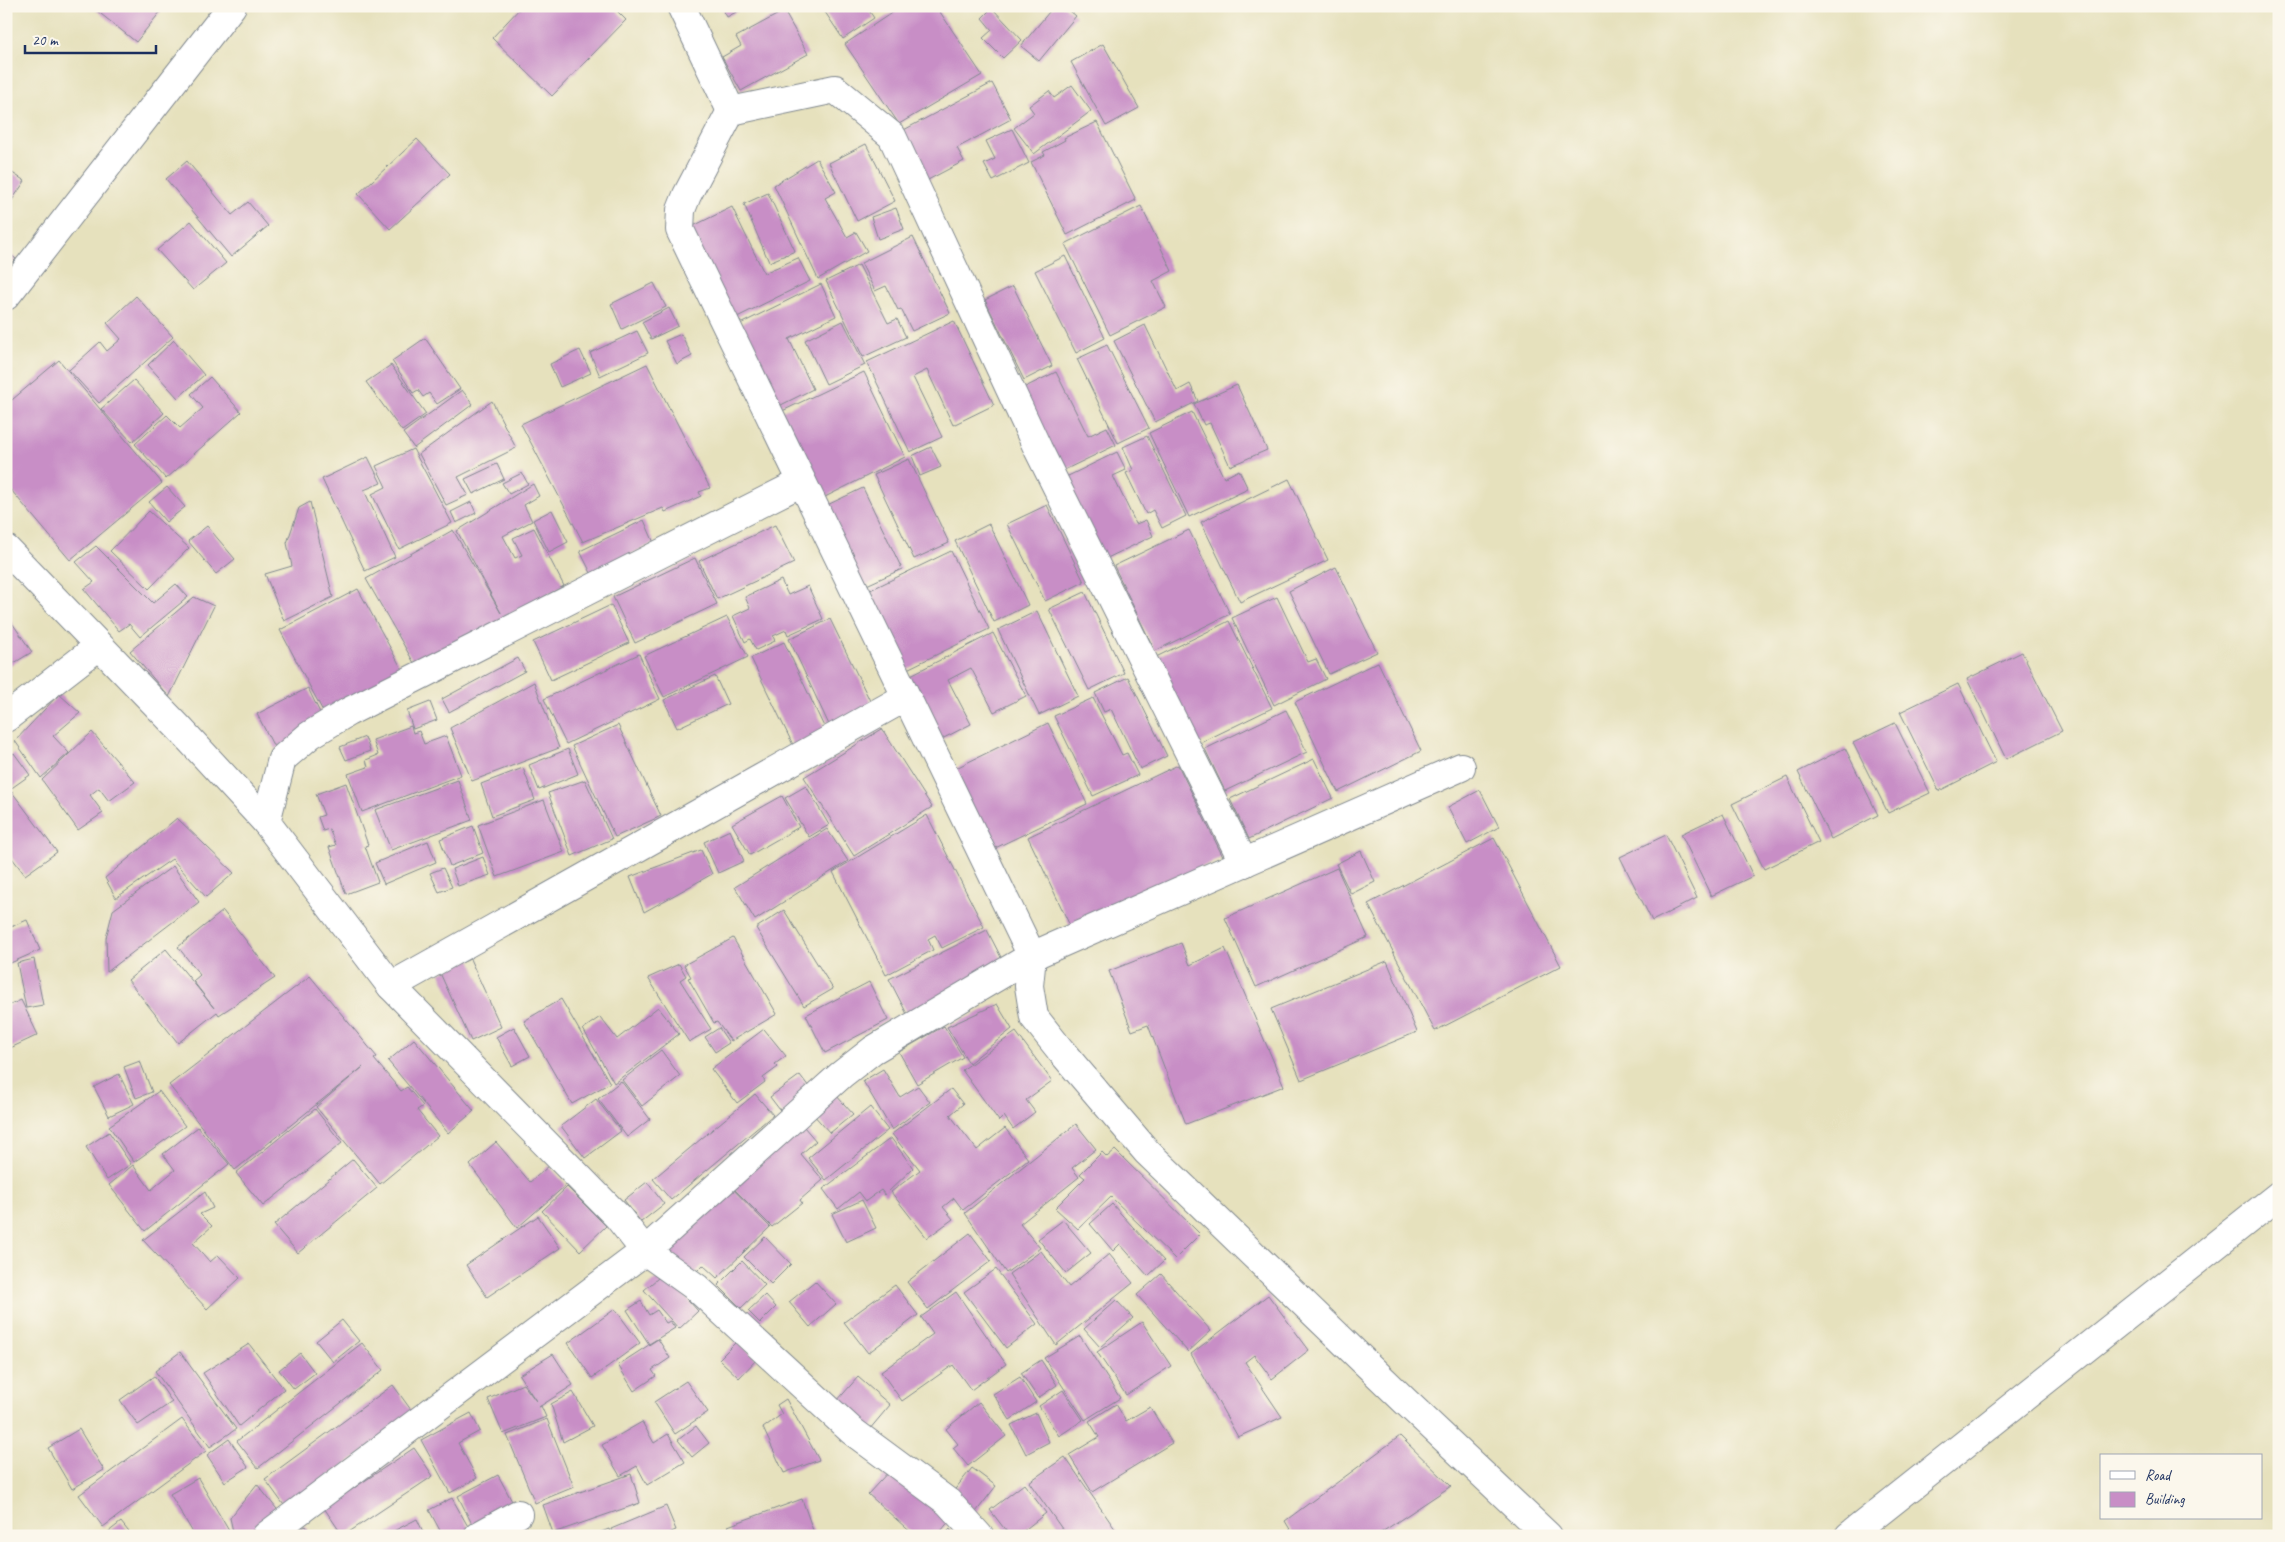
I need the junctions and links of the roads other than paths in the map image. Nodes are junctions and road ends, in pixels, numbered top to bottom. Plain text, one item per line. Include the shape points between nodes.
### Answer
1 (232, 6) edge
2 (681, 6) edge
3 (731, 111) junction
4 (6, 296) edge
5 (802, 482) junction
6 (6, 549) edge
7 (99, 646) junction
8 (906, 697) junction
9 (6, 718) edge
10 (1461, 767) dead end
11 (257, 813) junction
12 (1244, 863) junction
13 (1032, 956) junction
14 (391, 986) junction
15 (2279, 1195) edge
16 (645, 1251) junction
17 (518, 1514) dead end
18 (266, 1536) edge
19 (478, 1536) edge
20 (979, 1536) edge
21 (1548, 1536) edge
22 (1849, 1536) edge

1 - 4 street
2 - 3 street
3 - 5 street via 684,203 680,230
3 - 12 street via 835,90 892,136 1038,448
5 - 8 street
5 - 11 street via 348,712 310,735 282,759
6 - 7 street
7 - 9 street
7 - 11 street
8 - 13 street
8 - 14 street
10 - 12 street
11 - 14 street
12 - 13 street
13 - 16 street via 873,1050
13 - 21 street via 1029,986 1034,1017 1147,1152
14 - 16 street via 618,1217
15 - 22 street
16 - 18 street
16 - 20 street via 698,1288 852,1431 948,1502
17 - 19 street

